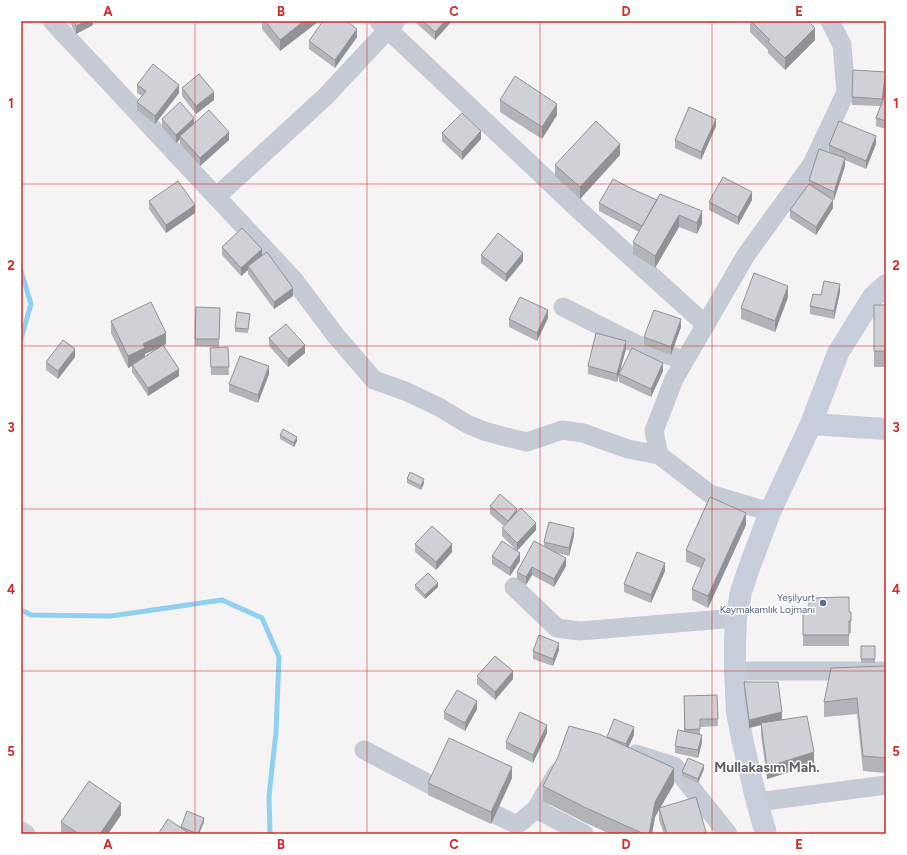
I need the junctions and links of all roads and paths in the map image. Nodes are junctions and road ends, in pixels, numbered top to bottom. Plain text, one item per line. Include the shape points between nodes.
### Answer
1 (52, 21) edge
2 (830, 21) edge
3 (388, 24) edge
4 (216, 197) junction
5 (886, 285) edge
6 (563, 307) dead end
7 (706, 324) junction
8 (685, 360) junction
9 (811, 424) junction
10 (886, 429) edge
11 (659, 455) junction
12 (770, 512) junction
13 (514, 587) dead end
14 (736, 618) junction
15 (886, 671) edge
16 (735, 672) junction
17 (623, 749) edge
18 (364, 750) dead end
19 (564, 761) edge
20 (886, 786) edge
21 (757, 802) junction
22 (536, 809) junction
23 (21, 831) edge
24 (26, 834) edge
25 (584, 834) edge
26 (728, 834) edge
27 (766, 834) edge

1 - 4 street
2 - 7 street via 842,45 846,92 812,164 746,255
3 - 4 street via 326,96
3 - 7 street via 580,211
4 - 11 street via 294,280 336,336 374,380 405,391 484,431 502,436 527,442 562,430 583,433 628,449
5 - 9 main road via 873,297 838,353
6 - 8 street via 646,349
7 - 8 street
8 - 11 street via 674,380 654,431
9 - 10 main road
9 - 12 main road
11 - 12 street via 710,494
12 - 14 main road via 741,592
13 - 14 street via 557,628 580,630
14 - 16 main road
15 - 16 street
16 - 21 main road via 737,712
17 - 26 street via 674,766
18 - 22 street via 517,825
19 - 22 street
20 - 21 street
21 - 27 main road
22 - 25 street
23 - 24 street

